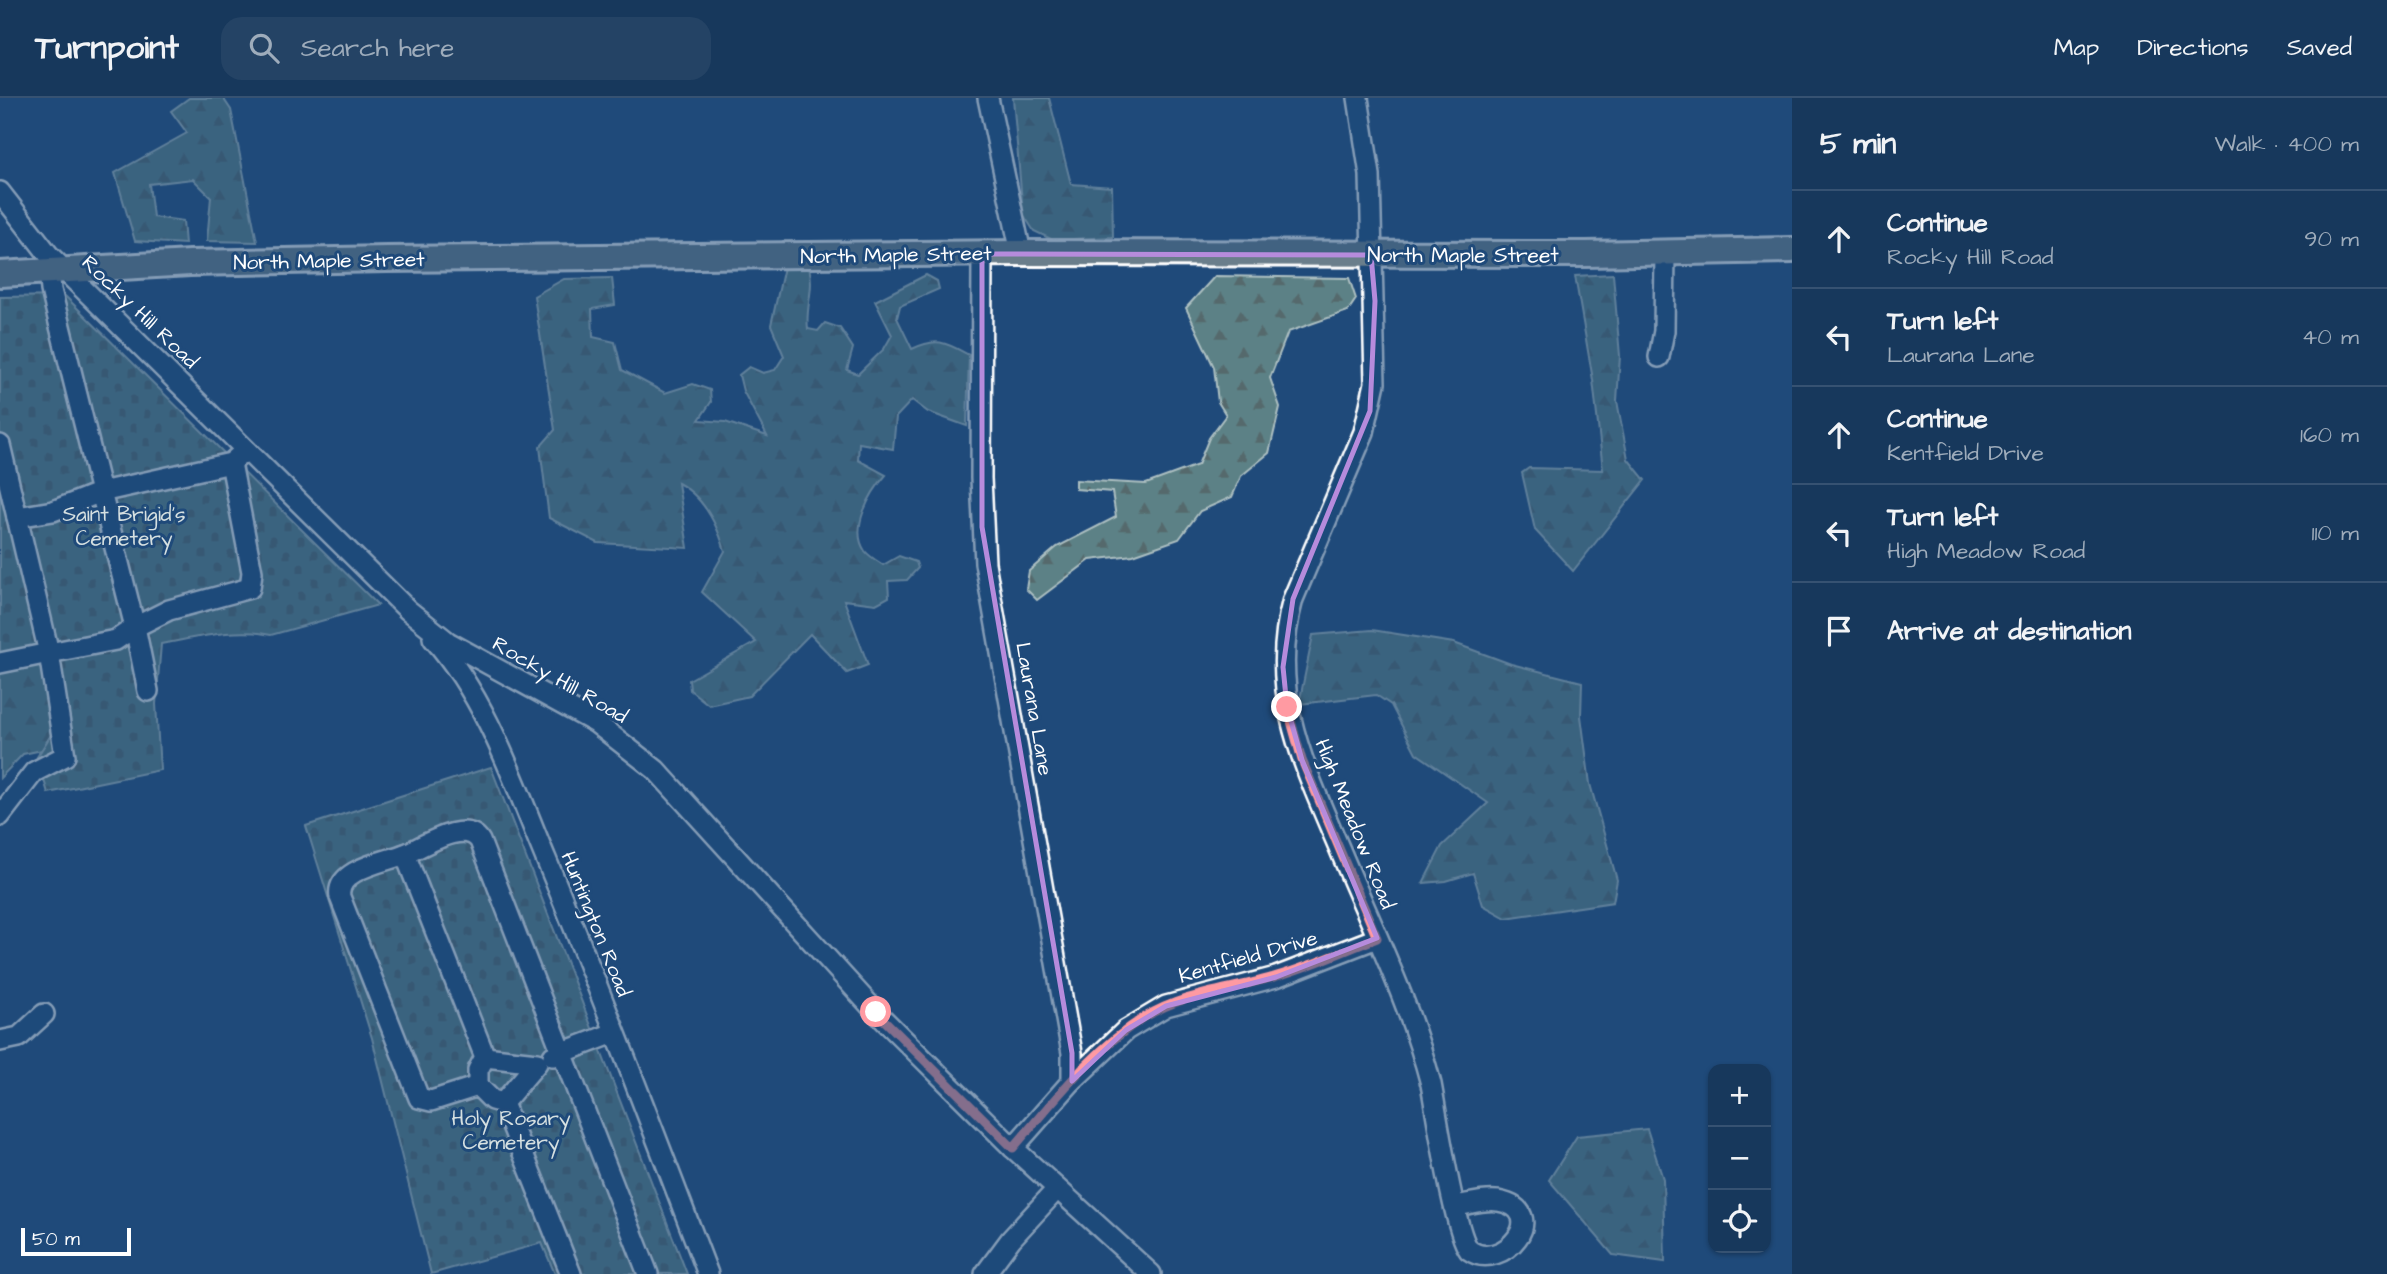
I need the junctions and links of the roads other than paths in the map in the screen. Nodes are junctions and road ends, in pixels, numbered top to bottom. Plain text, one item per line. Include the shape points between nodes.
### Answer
1 (988, 98) edge
2 (1357, 98) edge
3 (0, 192) edge
4 (1792, 250) edge
5 (1021, 253) junction
6 (1665, 253) junction
7 (982, 254) junction
8 (1371, 255) junction
9 (57, 270) junction
10 (0, 274) edge
11 (1658, 357) dead end
12 (0, 445) edge
13 (246, 449) junction
14 (231, 463) junction
15 (101, 492) junction
16 (17, 517) junction
17 (408, 610) junction
18 (135, 627) junction
19 (49, 653) junction
20 (0, 663) edge
21 (148, 691) dead end
22 (0, 816) edge
23 (405, 854) junction
24 (1377, 938) junction
25 (44, 1014) dead end
26 (614, 1033) junction
27 (0, 1041) edge
28 (564, 1052) junction
29 (485, 1057) junction
30 (537, 1063) junction
31 (1072, 1081) junction
32 (478, 1086) junction
33 (503, 1103) junction
34 (1013, 1148) junction
35 (1057, 1189) junction
36 (1456, 1206) dead end
37 (571, 1274) edge
38 (648, 1274) edge
39 (708, 1274) edge
40 (985, 1274) edge
41 (1151, 1274) edge

1 - 5 street
2 - 8 street, High Meadow Road via 1367,146
3 - 9 street, Rocky Hill Road
4 - 6 main road, North Maple Street
5 - 7 main road, North Maple Street
5 - 8 main road, North Maple Street
6 - 8 main road, North Maple Street
6 - 11 street via 1664,331
7 - 9 main road, North Maple Street via 323,260
7 - 31 street, Laurana Lane via 985,563 1072,1053
8 - 24 street, High Meadow Road via 1376,363 1370,411 1293,598 1285,627 1283,667 1287,707 1302,760
9 - 10 main road, North Maple Street
9 - 13 street, Rocky Hill Road
9 - 15 street via 51,290
12 - 16 street
13 - 14 street
13 - 17 street, Rocky Hill Road
14 - 15 street
14 - 18 street via 252,572 250,588 169,610
15 - 16 street via 53,511
15 - 18 street
16 - 19 street
17 - 26 street, Huntington Road via 460,673 487,719
17 - 34 street, Rocky Hill Road via 448,642 596,723 656,770 876,1012
18 - 19 street via 116,640
18 - 21 street
19 - 20 street
19 - 22 street via 65,756 34,772
23 - 28 street via 462,831 477,836
23 - 29 street
23 - 32 street via 346,877 339,887 340,897 419,1098 431,1101
24 - 31 street, Kentfield Drive via 1276,977 1166,1006 1126,1030
24 - 36 street, High Meadow Road via 1426,1066
25 - 27 street via 19,1037
26 - 28 street
26 - 39 street, Huntington Road
28 - 30 street
28 - 38 street
29 - 30 street
29 - 32 street via 478,1070
30 - 33 street
31 - 34 street
32 - 33 street via 492,1100
33 - 37 street
34 - 35 street, Rocky Hill Road
35 - 40 street
35 - 41 street, Rocky Hill Road

